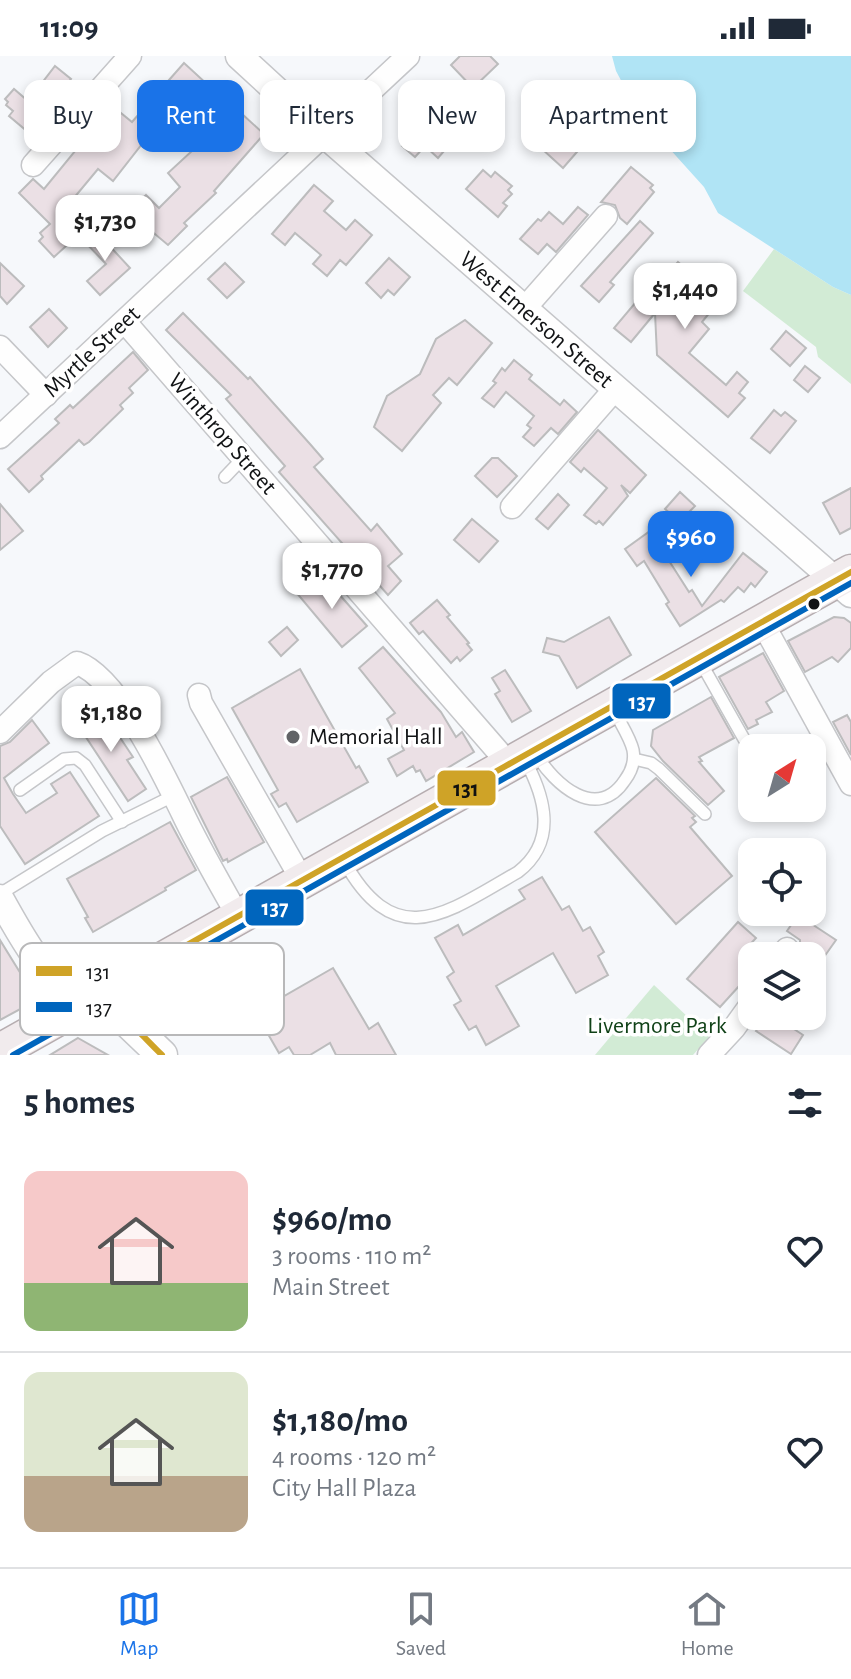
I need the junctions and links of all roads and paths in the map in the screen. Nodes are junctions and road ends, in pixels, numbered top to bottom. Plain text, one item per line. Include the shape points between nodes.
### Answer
1 (130, 56) edge
2 (239, 56) edge
3 (408, 56) edge
4 (265, 80) edge
5 (382, 80) edge
6 (305, 152) edge
7 (345, 152) edge
8 (33, 165) dead end
9 (606, 216) dead end
10 (524, 309) junction
11 (125, 322) junction
12 (0, 347) edge
13 (615, 389) junction
14 (46, 395) junction
15 (0, 437) edge
16 (243, 458) junction
17 (225, 477) dead end
18 (512, 507) dead end
19 (845, 582) edge
20 (762, 622) junction
21 (698, 657) junction
22 (199, 695) dead end
23 (611, 706) junction
24 (0, 732) edge
25 (741, 734) edge
26 (823, 734) edge
27 (826, 739) edge
28 (522, 757) junction
29 (634, 759) junction
30 (851, 784) edge
31 (20, 790) dead end
32 (175, 795) junction
33 (705, 814) dead end
34 (122, 822) junction
35 (342, 857) junction
36 (302, 880) junction
37 (0, 896) edge
38 (238, 916) junction
39 (26, 943) edge
40 (190, 943) edge
41 (738, 1022) edge
42 (28, 1035) edge
43 (114, 1035) edge
44 (141, 1035) edge
45 (0, 1051) edge
46 (145, 1055) edge
47 (162, 1055) edge
48 (709, 1055) edge

1 - 8 street
2 - 4 street, West Emerson Street
3 - 5 street, Myrtle Street
6 - 11 street, Myrtle Street
7 - 10 street, West Emerson Street
9 - 10 street
10 - 13 street, West Emerson Street
11 - 14 street, Myrtle Street
11 - 16 street, Winthrop Street
12 - 14 street
13 - 18 street
13 - 19 street, West Emerson Street
14 - 15 street, Myrtle Street
16 - 17 lane
16 - 28 street, Winthrop Street
19 - 20 main road
20 - 21 main road
20 - 26 street
21 - 23 main road
21 - 25 lane
22 - 36 street
23 - 28 main road
23 - 29 lane
24 - 32 street via 77,663 113,693
27 - 30 street
28 - 29 lane via 571,791 595,800 620,787
28 - 35 main road
28 - 35 lane via 543,802 544,827 537,850 528,865 455,909 423,918 386,910 360,888
29 - 33 lane via 655,766
31 - 34 lane via 64,759 76,758
32 - 34 lane
32 - 38 street
34 - 37 lane
35 - 36 main road
36 - 38 main road
37 - 39 street
38 - 40 main road
41 - 48 street
42 - 45 main road
43 - 46 main road
44 - 47 main road

